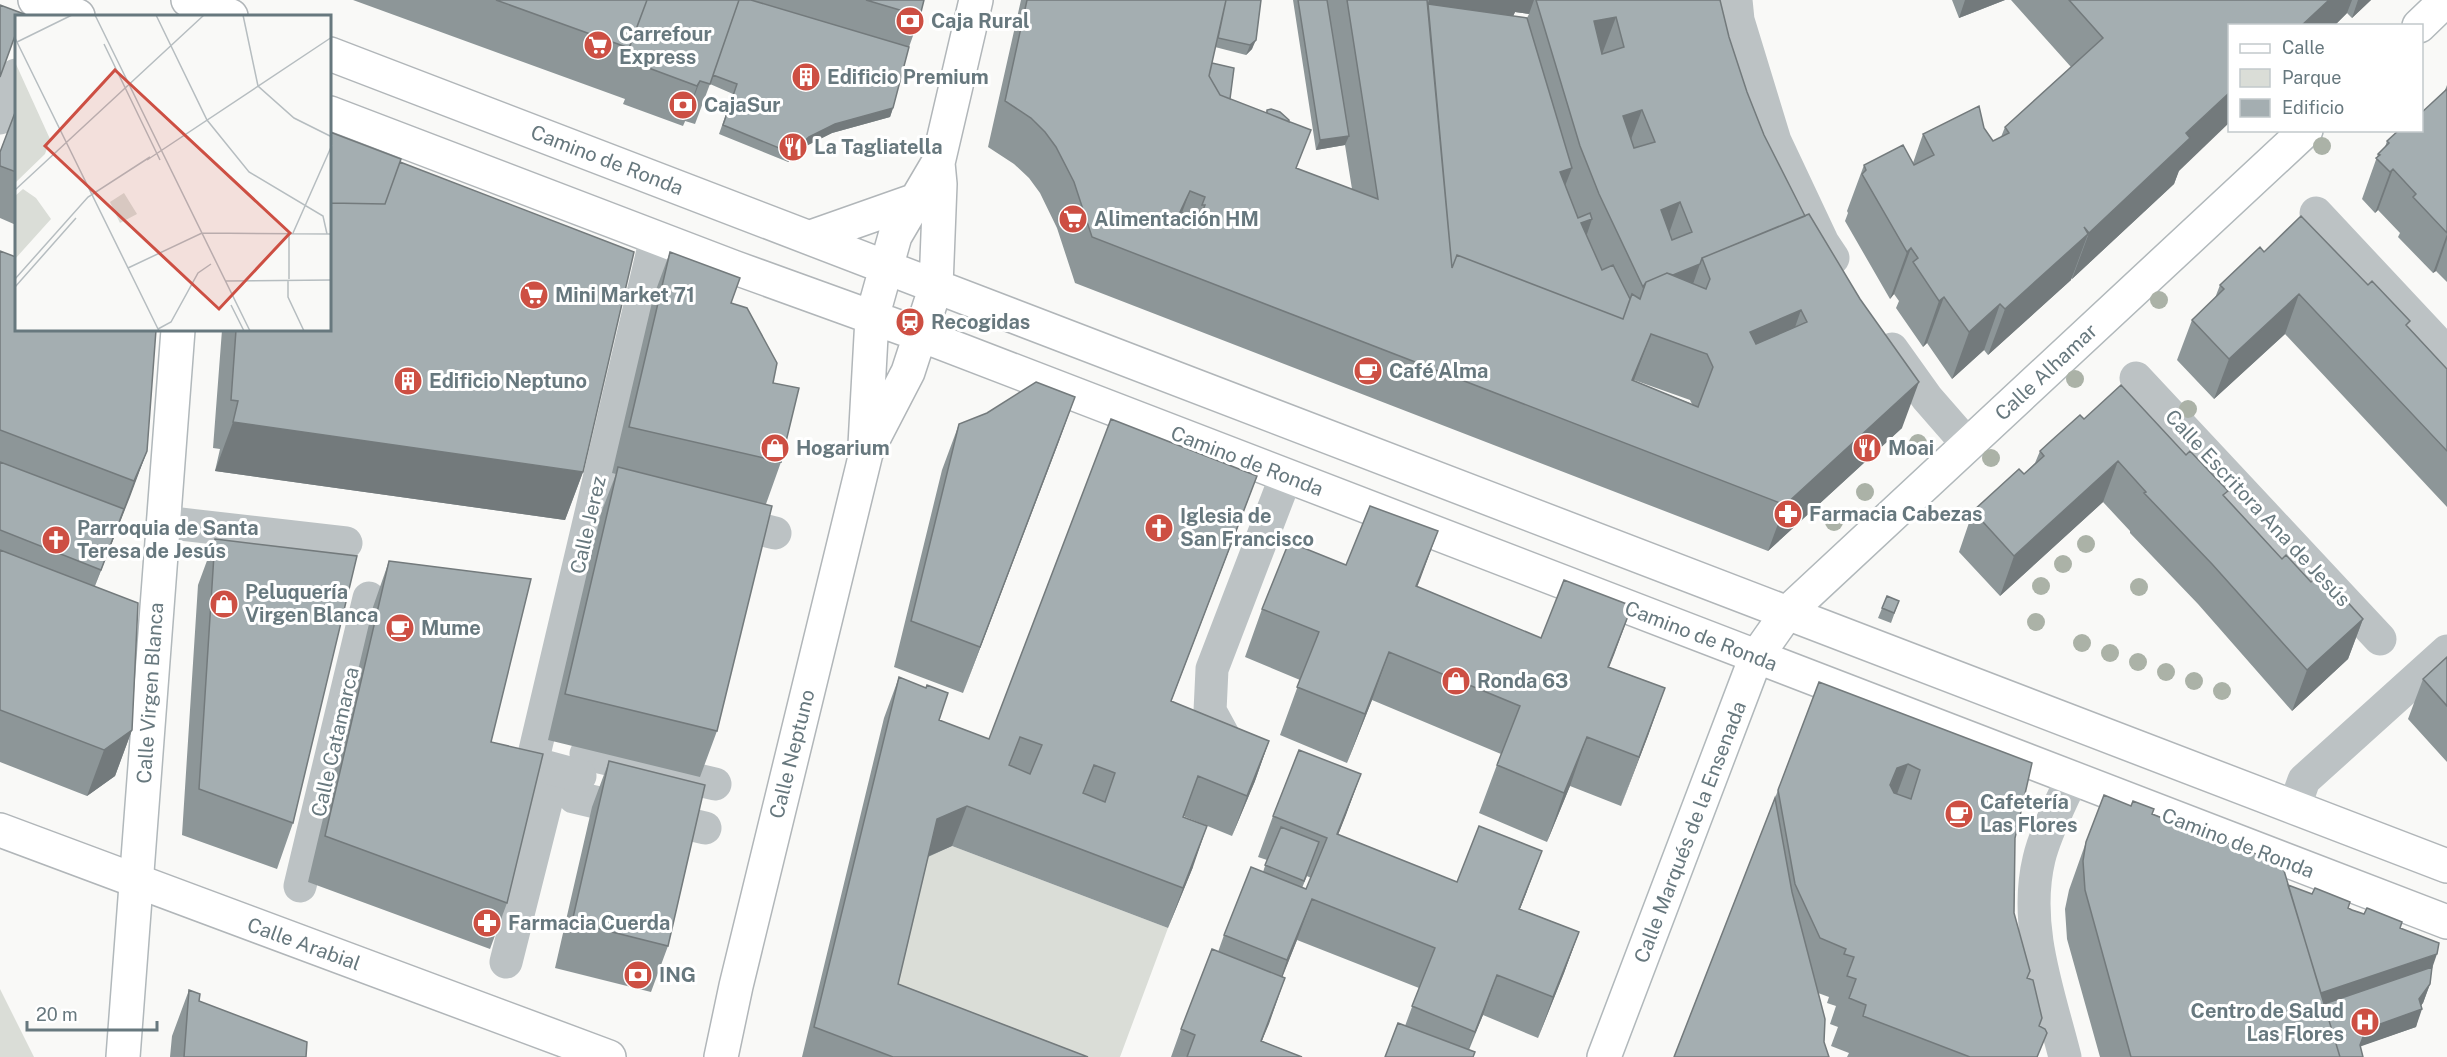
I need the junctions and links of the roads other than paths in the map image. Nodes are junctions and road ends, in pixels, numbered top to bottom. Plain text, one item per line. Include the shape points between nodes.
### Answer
1 (35, 0) edge
2 (976, 0) edge
3 (1736, 0) edge
4 (2446, 1) edge
5 (75, 15) edge
6 (2421, 24) edge
7 (332, 55) edge
8 (15, 78) edge
9 (332, 114) edge
10 (0, 118) edge
11 (2304, 132) edge
12 (938, 163) junction
13 (916, 200) junction
14 (2316, 213) dead end
15 (811, 237) junction
16 (656, 238) junction
17 (885, 265) junction
18 (1846, 279) edge
19 (936, 286) junction
20 (872, 318) junction
21 (1875, 324) edge
22 (174, 332) edge
23 (921, 335) junction
24 (2447, 353) edge
25 (2136, 378) dead end
26 (1968, 445) junction
27 (866, 453) junction
28 (1286, 476) junction
29 (695, 513) edge
30 (163, 522) junction
31 (775, 532) dead end
32 (346, 543) dead end
33 (369, 598) dead end
34 (1787, 613) junction
35 (2379, 639) dead end
36 (2447, 651) edge
37 (1756, 657) junction
38 (1260, 758) edge
39 (2072, 778) junction
40 (572, 779) junction
41 (715, 784) dead end
42 (2294, 808) junction
43 (705, 828) dead end
44 (0, 830) edge
45 (2276, 857) junction
46 (2447, 866) edge
47 (135, 882) junction
48 (300, 886) dead end
49 (2447, 922) edge
50 (506, 962) dead end
51 (123, 1057) edge
52 (609, 1057) edge
53 (721, 1057) edge
54 (1604, 1057) edge
55 (2065, 1057) edge

1 - 5 main road
2 - 12 main road
3 - 18 street via 1738,20 1775,141 1822,243
4 - 6 main road
7 - 15 main road, Camino de Ronda
8 - 10 street
9 - 16 main road, Camino de Ronda
11 - 26 main road, Calle Alhamar
12 - 13 main road
12 - 19 main road
13 - 15 main road
13 - 17 main road via 895,236
14 - 24 street
15 - 17 main road, Camino de Ronda
16 - 20 main road, Camino de Ronda
16 - 40 street, Calle Jerez via 532,763
17 - 19 main road, Camino de Ronda
17 - 20 main road
19 - 23 main road
19 - 34 main road, Camino de Ronda
20 - 23 main road, Camino de Ronda
20 - 27 main road, Calle Neptuno
21 - 26 street via 1927,398
22 - 30 main road, Calle Virgen Blanca
23 - 27 main road, Calle Neptuno via 908,372
23 - 28 main road, Camino de Ronda
25 - 35 street, Calle Escritora Ana de Jesús
26 - 34 main road, Calle Alhamar
27 - 53 main road, Calle Neptuno
28 - 37 main road, Camino de Ronda
28 - 38 street via 1212,669 1210,711 1228,744
29 - 31 street
30 - 32 street
30 - 47 main road, Calle Virgen Blanca via 142,621
33 - 48 street, Calle Catamarca
34 - 37 main road, Calle Marqués de la Ensenada
34 - 42 main road, Camino de Ronda
36 - 42 street via 2304,780
37 - 39 main road, Camino de Ronda
37 - 54 main road, Calle Marqués de la Ensenada
39 - 45 main road, Camino de Ronda
39 - 55 street via 2039,858 2034,896 2035,938
40 - 41 street
40 - 43 street
40 - 50 street
42 - 45 main road
42 - 46 main road, Camino de Ronda
44 - 47 main road, Calle Arabial
45 - 49 main road, Camino de Ronda
47 - 51 main road, Calle Virgen Blanca
47 - 52 main road, Calle Arabial

